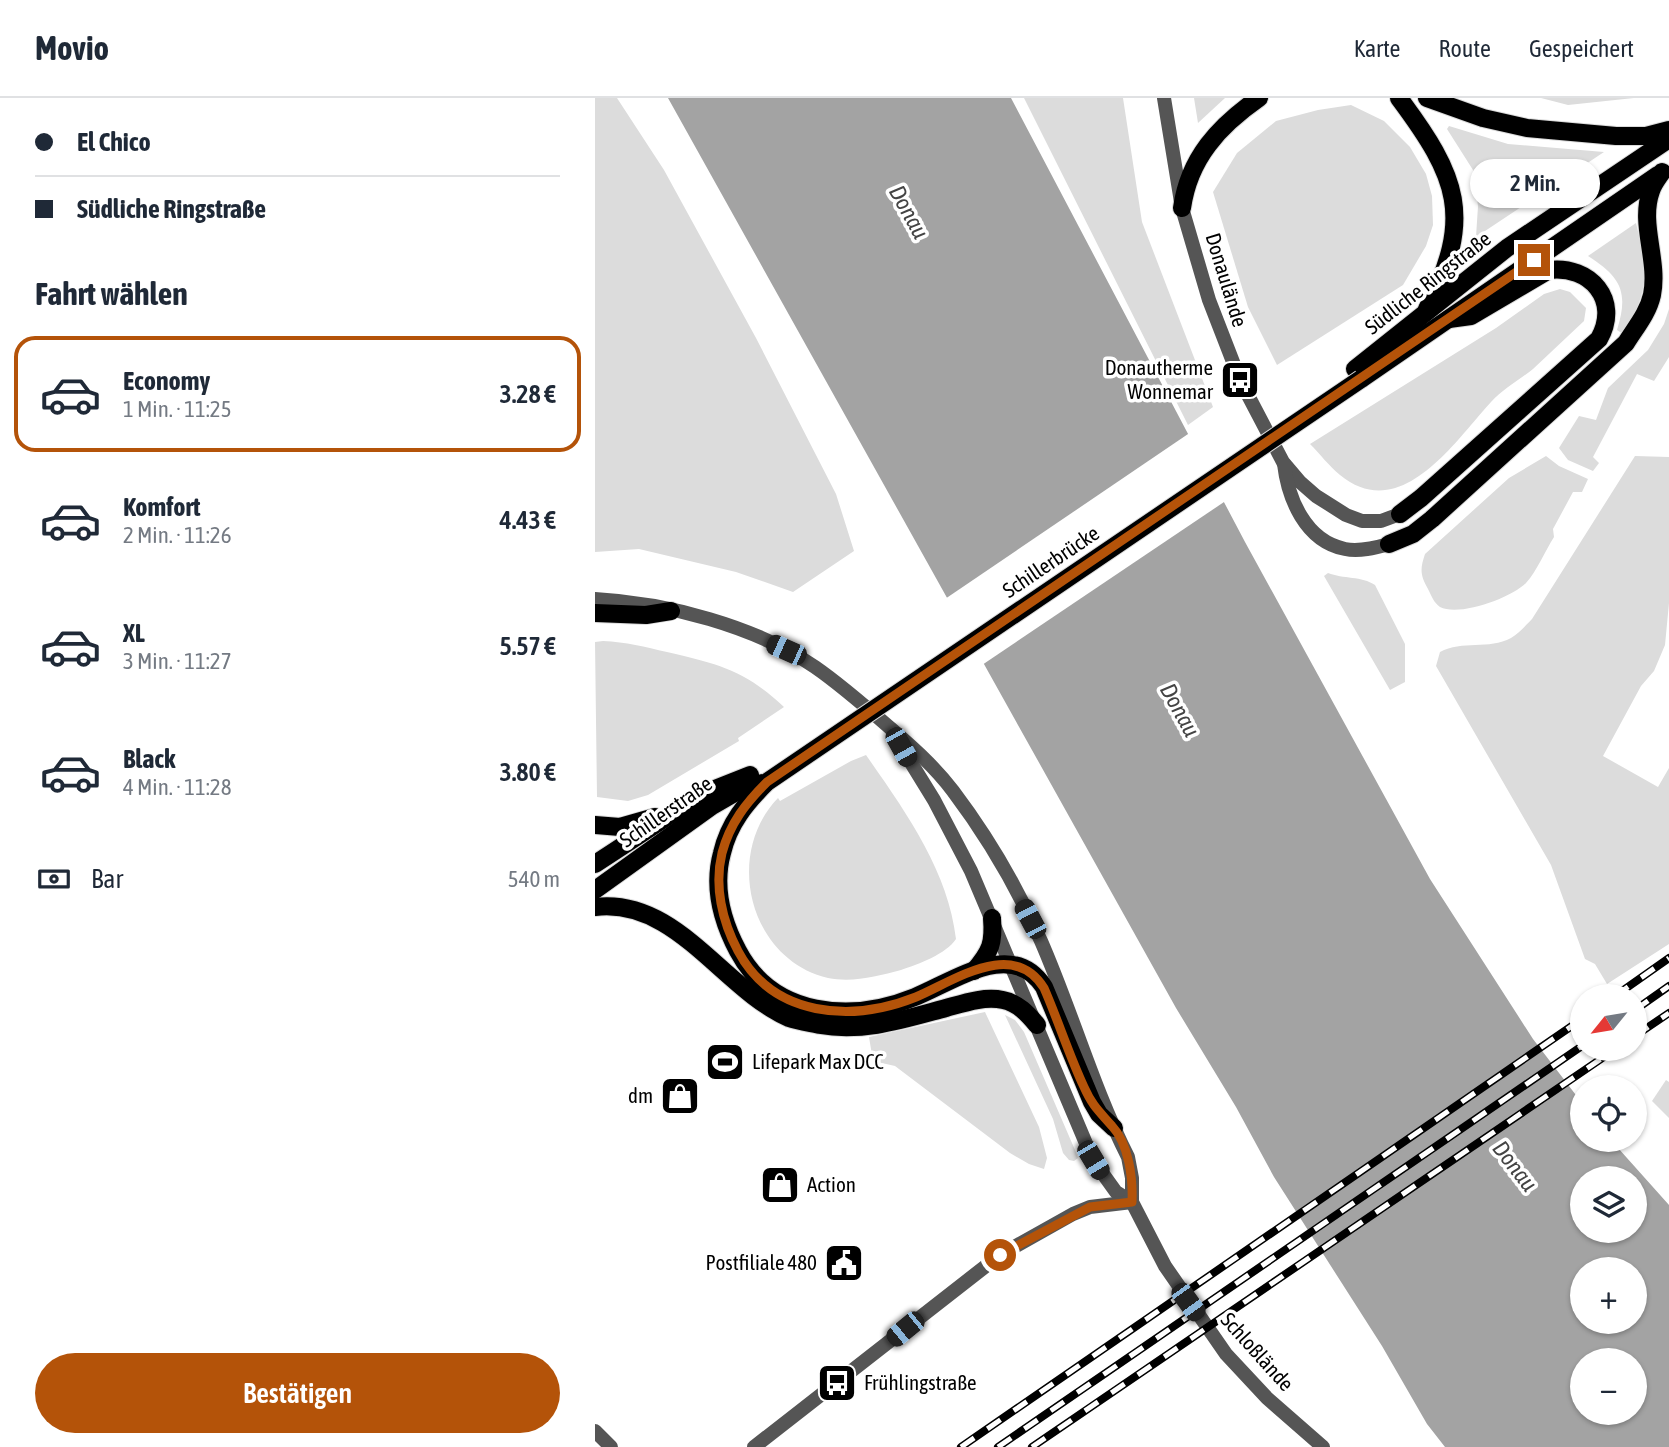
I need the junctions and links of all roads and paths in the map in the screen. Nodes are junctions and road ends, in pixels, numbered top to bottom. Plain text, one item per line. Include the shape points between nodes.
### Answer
1 (1164, 98) edge
2 (1259, 98) edge
3 (1399, 98) edge
4 (1427, 98) edge
5 (1669, 130) edge
6 (1669, 139) edge
7 (1665, 170) edge
8 (1182, 208) junction
9 (1425, 314) junction
10 (1449, 319) junction
11 (1358, 374) junction
12 (1283, 462) junction
13 (1400, 514) joint
14 (1389, 544) joint
15 (595, 599) edge
16 (671, 611) junction
17 (595, 613) edge
18 (891, 729) junction
19 (764, 777) junction
20 (675, 810) junction
21 (595, 825) edge
22 (595, 864) edge
23 (595, 890) edge
24 (595, 907) edge
25 (992, 918) junction
26 (1012, 965) junction
27 (974, 971) junction
28 (1037, 1025) junction
29 (1114, 1128) junction
30 (1132, 1202) junction
31 (595, 1431) edge
32 (611, 1447) edge
33 (754, 1447) edge
34 (1323, 1447) edge

1 - 8 street, Donaulände
2 - 8 main road via 1239,112 1197,160
3 - 9 main road via 1435,151 1455,205 1449,255
4 - 5 main road via 1527,128 1616,136
6 - 9 main road, Südliche Ringstraße via 1507,248
7 - 10 main road, Südliche Ringstraße
7 - 14 main road via 1651,189 1648,205 1655,274 1652,295 1626,343 1432,519
8 - 12 street, Donaulände via 1227,350
9 - 11 main road, Südliche Ringstraße
10 - 11 main road, Südliche Ringstraße
10 - 13 main road via 1471,316 1549,270 1564,268 1594,285 1608,312 1599,339
11 - 19 main road, Schillerbrücke, bridge
12 - 13 street via 1316,496 1346,515 1381,521
12 - 14 street via 1294,507 1318,536 1345,550
15 - 16 street
16 - 17 main road
16 - 18 street via 732,627 786,650 815,667
18 - 25 street via 954,834
18 - 29 street via 953,790 1000,863 1044,948
19 - 20 main road, Schillerstraße via 722,784
19 - 23 main road, Schillerstraße via 720,801
19 - 27 main road via 734,821 718,879 733,941 755,977 787,1001 825,1010 892,1004
20 - 21 main road via 620,827
20 - 22 main road, Schillerstraße
24 - 28 main road via 647,914 664,923 789,1018 850,1028 887,1024 976,1000 1000,1000 1021,1008
25 - 26 street
25 - 27 main road via 990,950
26 - 27 main road
26 - 28 street
26 - 29 main road via 1028,968 1037,976 1092,1102
28 - 30 street via 1093,1160 1116,1192
29 - 30 street via 1131,1168
30 - 33 street via 1090,1207 1000,1255
30 - 34 street, Schloßlände via 1165,1266 1226,1354
31 - 32 street

